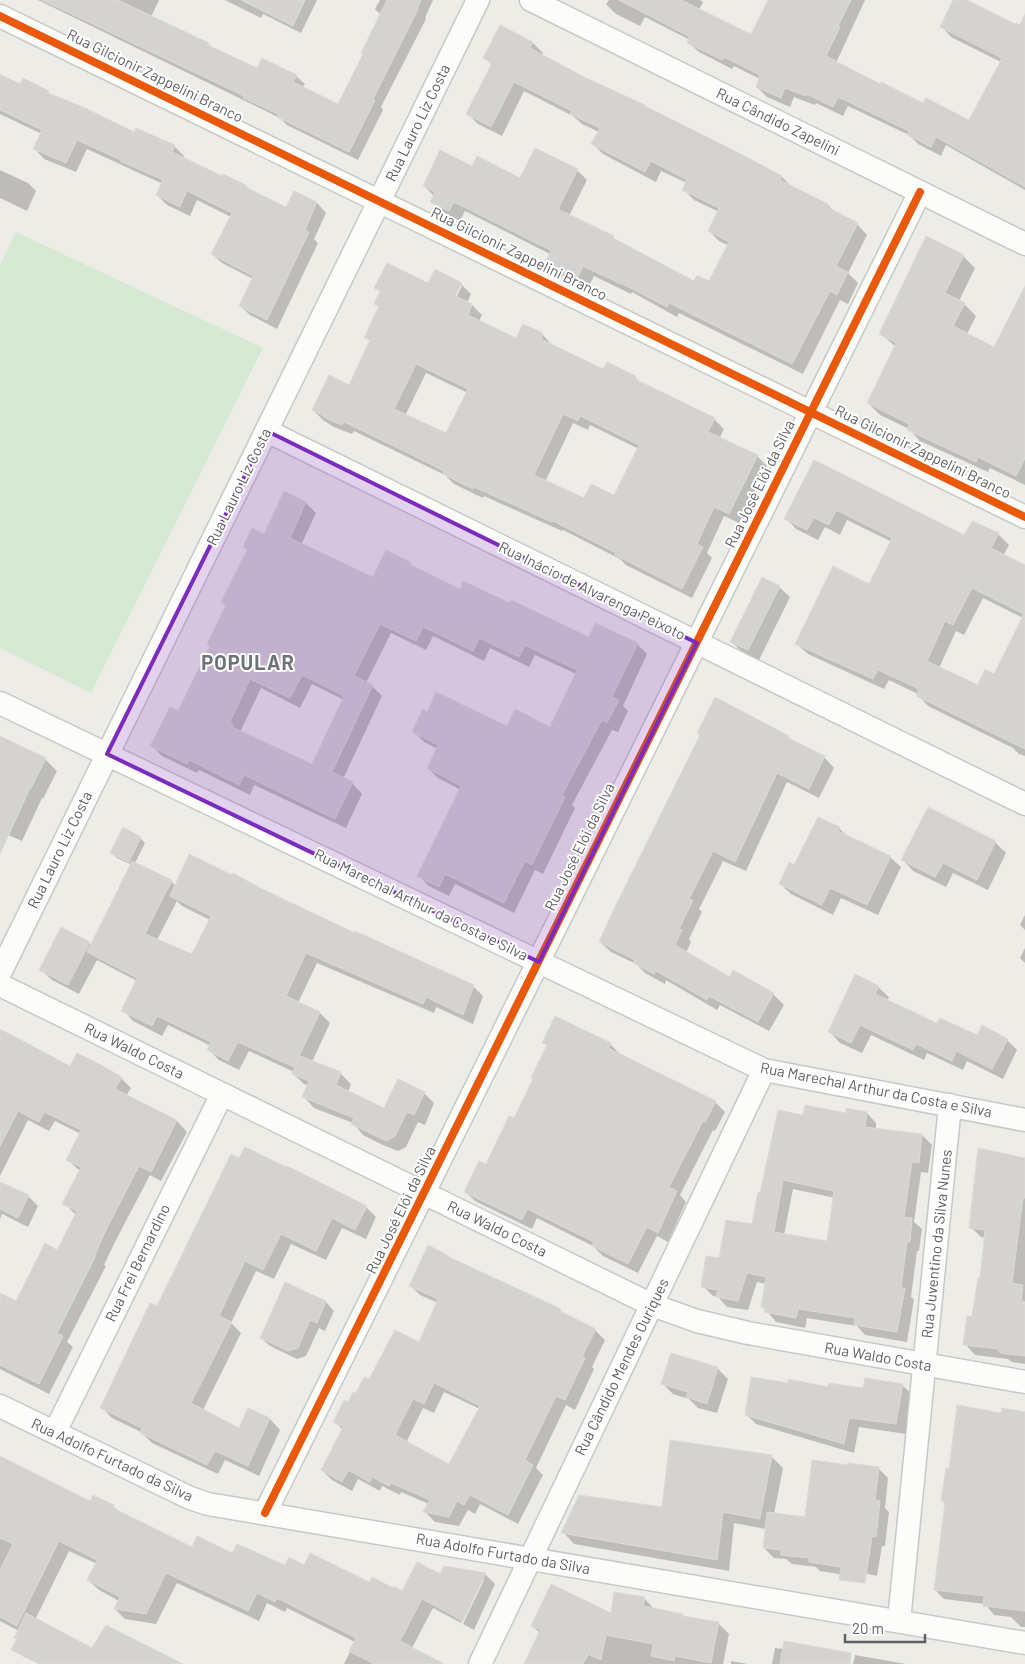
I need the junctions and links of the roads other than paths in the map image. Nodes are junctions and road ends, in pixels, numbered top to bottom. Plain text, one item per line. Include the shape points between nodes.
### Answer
1 (478, 0) edge
2 (531, 0) edge
3 (0, 16) edge
4 (920, 192) junction
5 (380, 202) junction
6 (1025, 244) edge
7 (810, 412) junction
8 (266, 431) junction
9 (1025, 517) edge
10 (697, 643) junction
11 (0, 703) edge
12 (108, 754) junction
13 (1025, 804) edge
14 (539, 962) junction
15 (0, 973) edge
16 (0, 985) edge
17 (764, 1070) junction
18 (222, 1094) junction
19 (950, 1105) junction
20 (1025, 1120) edge
21 (424, 1194) junction
22 (652, 1305) junction
23 (925, 1365) junction
24 (1025, 1382) edge
25 (0, 1406) edge
26 (55, 1432) junction
27 (266, 1514) junction
28 (530, 1558) junction
29 (898, 1621) junction
30 (1025, 1642) edge
31 (480, 1664) edge

1 - 5 street, Rua Lauro Liz Costa
2 - 4 street, Rua Cândido Zapelini
3 - 5 street, Rua Gilcionir Zappelini Branco
4 - 6 street, Rua Cândido Zapelini
4 - 7 street, Rua José Elói da Silva
5 - 7 street, Rua Gilcionir Zappelini Branco
5 - 8 street, Rua Lauro Liz Costa
7 - 9 street, Rua Gilcionir Zappelini Branco
7 - 10 street, Rua José Elói da Silva
8 - 10 street, Rua Inácio de Alvarenga Peixoto
8 - 12 street, Rua Lauro Liz Costa
10 - 13 street, Rua Inácio de Alvarenga Peixoto
10 - 14 street, Rua José Elói da Silva
11 - 12 street, Rua Marechal Arthur da Costa e Silva
12 - 14 street, Rua Marechal Arthur da Costa e Silva
12 - 15 street, Rua Lauro Liz Costa
14 - 17 street, Rua Marechal Arthur da Costa e Silva
14 - 21 street, Rua José Elói da Silva
16 - 18 street, Rua Waldo Costa
17 - 19 street, Rua Marechal Arthur da Costa e Silva
17 - 22 street, Rua Cândido Mendes Ouriques
18 - 21 street, Rua Waldo Costa
18 - 26 street, Rua Frei Bernardino
19 - 20 street, Rua Marechal Arthur da Costa e Silva
19 - 23 street, Rua Juventino da Silva Nunes
21 - 22 street, Rua Waldo Costa
21 - 27 street, Rua José Elói da Silva
22 - 23 street, Rua Waldo Costa via 697,1321 748,1333
22 - 28 street, Rua Cândido Mendes Ouriques
23 - 24 street, Rua Waldo Costa
23 - 29 street, Rua Juventino da Silva Nunes
25 - 26 street, Rua Adolfo Furtado da Silva
26 - 27 street, Rua Adolfo Furtado da Silva via 190,1498
27 - 28 street, Rua Adolfo Furtado da Silva
28 - 29 street, Rua Adolfo Furtado da Silva
28 - 31 street, Rua Cândido Mendes Ouriques
29 - 30 street, Rua Adolfo Furtado da Silva

